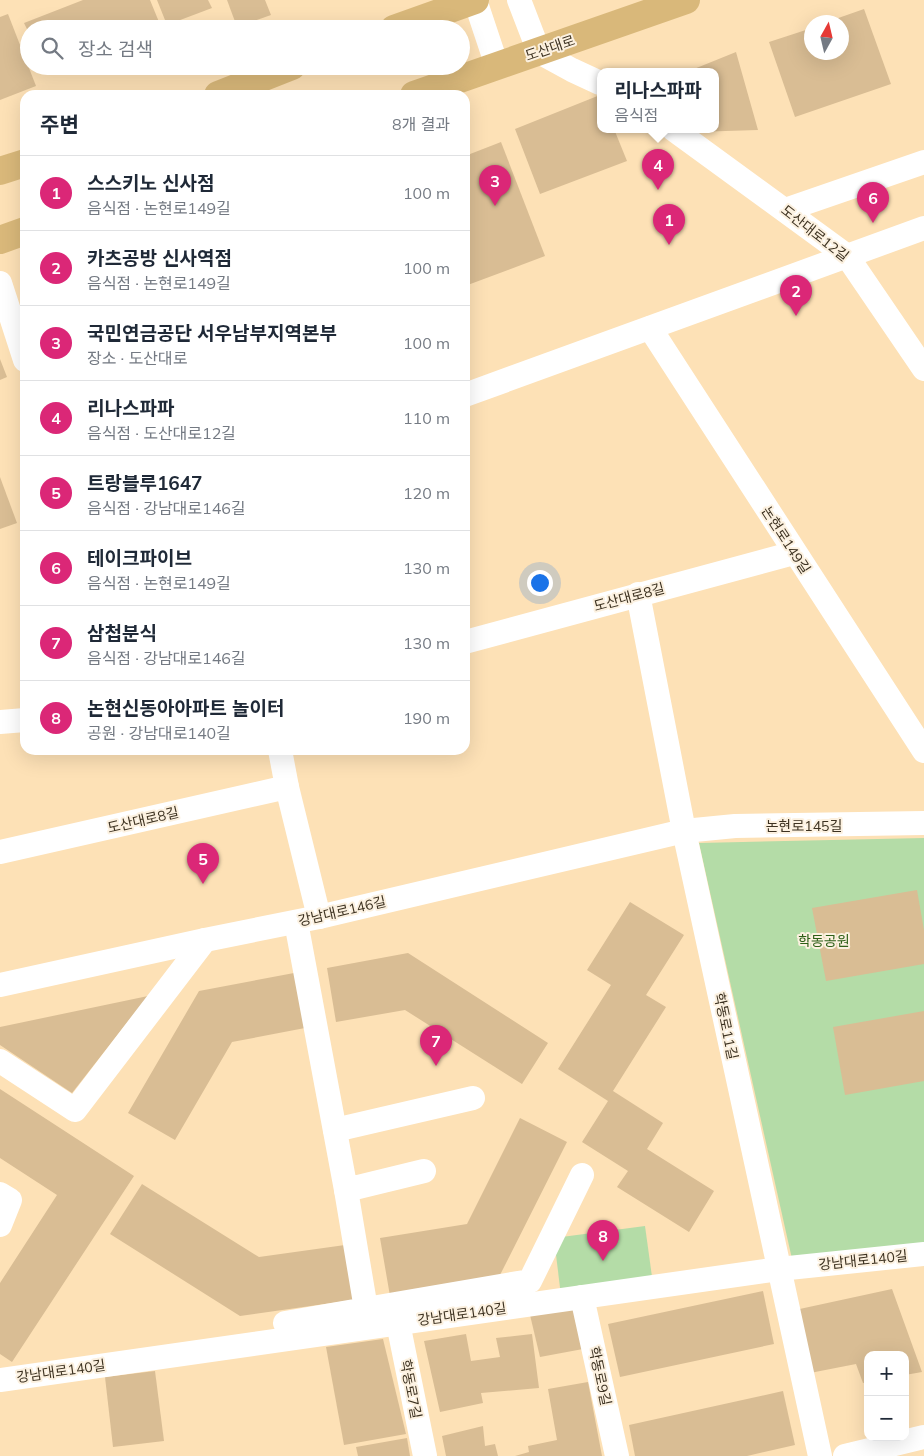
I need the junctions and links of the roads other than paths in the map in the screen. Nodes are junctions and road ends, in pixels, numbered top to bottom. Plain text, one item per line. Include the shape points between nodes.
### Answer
1 (475, 0) edge
2 (519, 0) edge
3 (686, 0) edge
4 (419, 20) edge
5 (539, 52) junction
6 (497, 66) junction
7 (269, 75) edge
8 (597, 82) edge
9 (231, 90) edge
10 (428, 90) edge
11 (679, 133) edge
12 (924, 162) edge
13 (20, 164) edge
14 (0, 171) edge
15 (785, 210) junction
16 (924, 228) edge
17 (20, 233) edge
18 (0, 240) edge
19 (848, 256) junction
20 (0, 283) edge
21 (650, 328) junction
22 (20, 345) edge
23 (924, 369) edge
24 (470, 392) edge
25 (794, 553) junction
26 (638, 594) junction
27 (470, 641) edge
28 (20, 720) edge
29 (0, 722) edge
30 (924, 751) edge
31 (281, 755) edge
32 (287, 787) junction
33 (924, 824) edge
34 (684, 831) junction
35 (0, 852) edge
36 (319, 917) junction
37 (296, 922) junction
38 (205, 940) junction
39 (0, 986) edge
40 (0, 1060) edge
41 (473, 1098) dead end
42 (335, 1130) junction
43 (424, 1171) dead end
44 (582, 1174) dead end
45 (346, 1190) junction
46 (0, 1194) edge
47 (0, 1225) edge
48 (924, 1254) edge
49 (780, 1270) junction
50 (582, 1296) junction
51 (366, 1309) junction
52 (398, 1322) junction
53 (0, 1365) edge
54 (0, 1380) edge
55 (924, 1437) edge
56 (425, 1456) edge
57 (617, 1456) edge
58 (820, 1456) edge
59 (845, 1456) edge

1 - 4 main road
1 - 6 street
2 - 5 street
3 - 5 main road, 도산대로
5 - 6 main road, 도산대로
5 - 8 street
6 - 10 main road, 도산대로
7 - 9 main road
11 - 15 street, 도산대로12길
12 - 15 street
13 - 14 main road
15 - 19 street, 도산대로12길
16 - 19 street
17 - 18 main road
19 - 21 street
19 - 23 street, 도산대로12길
20 - 22 street
21 - 24 street
21 - 25 street, 논현로149길
25 - 26 street, 도산대로8길
25 - 30 street, 논현로149길
26 - 27 street, 도산대로8길
26 - 34 street, 학동로11길
28 - 29 street
31 - 32 street
32 - 35 street, 도산대로8길
32 - 36 street
33 - 34 street, 논현로145길 via 735,826
34 - 36 street, 강남대로146길
34 - 49 street, 학동로11길
36 - 37 street, 강남대로146길
37 - 38 street, 강남대로146길
37 - 42 street
38 - 39 street, 강남대로146길
38 - 40 street via 75,1110
41 - 42 street
42 - 45 street
43 - 45 street
44 - 51 street via 530,1281
45 - 51 street
46 - 47 street via 10,1200
48 - 49 street, 강남대로140길
49 - 50 street, 강남대로140길
49 - 58 street, 학동로11길
50 - 52 street, 강남대로140길
50 - 57 street, 학동로9길
51 - 53 street via 5,1368
52 - 54 street, 강남대로140길
52 - 56 street, 학동로7길
55 - 59 street

